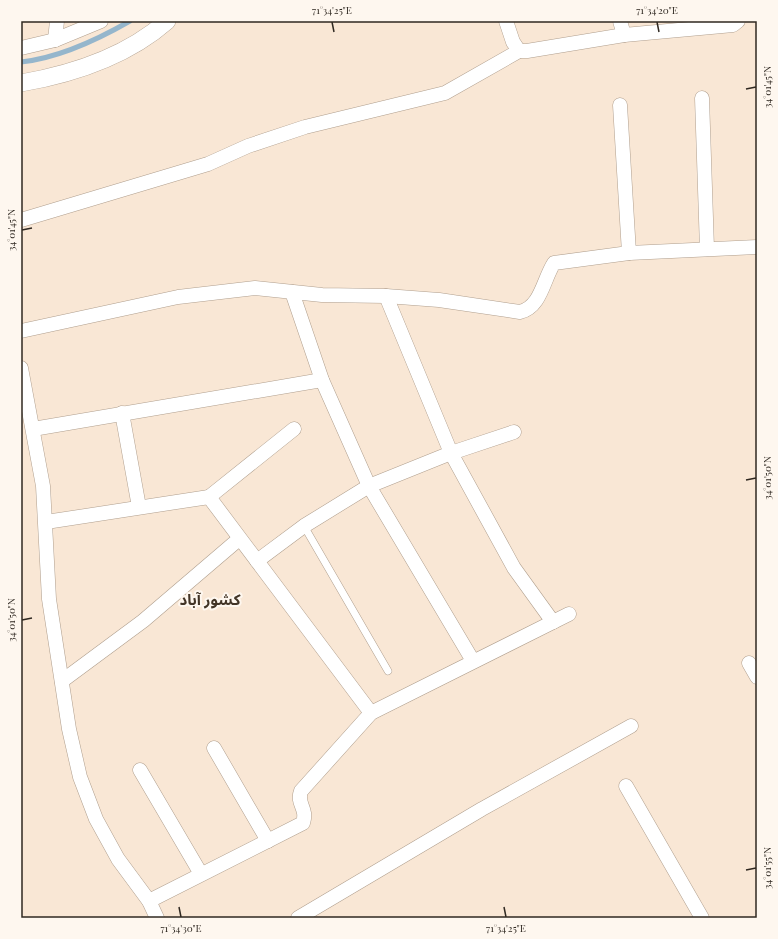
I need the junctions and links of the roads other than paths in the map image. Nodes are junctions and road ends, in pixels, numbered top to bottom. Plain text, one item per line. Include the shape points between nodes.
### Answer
1 (57, 21) edge
2 (101, 21) edge
3 (166, 21) edge
4 (506, 21) edge
5 (620, 21) edge
6 (738, 21) edge
7 (624, 35) junction
8 (55, 40) junction
9 (21, 48) edge
10 (519, 51) junction
11 (21, 83) edge
12 (702, 98) dead end
13 (620, 105) dead end
14 (21, 220) edge
15 (757, 247) edge
16 (707, 249) junction
17 (629, 253) junction
18 (292, 292) junction
19 (386, 296) junction
20 (21, 331) edge
21 (21, 368) edge
22 (322, 380) junction
23 (122, 413) junction
24 (33, 429) junction
25 (294, 429) dead end
26 (514, 432) dead end
27 (451, 453) junction
28 (369, 486) junction
29 (209, 497) junction
30 (139, 507) junction
31 (46, 522) junction
32 (304, 526) junction
33 (239, 539) junction
34 (257, 561) junction
35 (570, 614) dead end
36 (553, 622) junction
37 (473, 661) junction
38 (749, 664) dead end
39 (388, 671) dead end
40 (757, 677) edge
41 (62, 681) junction
42 (371, 713) junction
43 (631, 726) dead end
44 (214, 748) dead end
45 (140, 770) dead end
46 (626, 786) dead end
47 (268, 841) junction
48 (201, 874) junction
49 (148, 901) junction
50 (157, 918) edge
51 (298, 918) edge
52 (702, 918) edge

1 - 8 street
2 - 8 street
3 - 11 street via 122,51 94,65
4 - 10 street
5 - 7 street
6 - 7 street via 733,25
7 - 10 street
8 - 9 street
10 - 14 street via 445,93 305,127 248,146 208,164
12 - 16 street
13 - 17 street
15 - 16 street
16 - 17 street
17 - 19 street via 554,263 535,302 529,310 520,312 439,300
18 - 19 street
18 - 20 street via 255,288 178,296
18 - 22 street
19 - 27 street
21 - 24 street
22 - 23 street
22 - 28 street
23 - 24 street
23 - 30 street
24 - 31 street
25 - 29 street
26 - 27 street
27 - 28 street
27 - 36 street via 514,568
28 - 32 street
28 - 37 street
29 - 30 street
29 - 33 street
30 - 31 street
31 - 41 street via 49,599
32 - 34 street
32 - 39 lane
33 - 34 street
33 - 41 street via 143,621
34 - 42 street
35 - 36 street
36 - 37 street
37 - 42 street
38 - 40 street
41 - 49 street via 80,777 96,819 118,859
42 - 47 street via 301,792 299,796 306,816 303,823
43 - 51 street via 482,809
44 - 47 street
45 - 48 street
46 - 52 street
47 - 48 street
48 - 49 street
49 - 50 street

